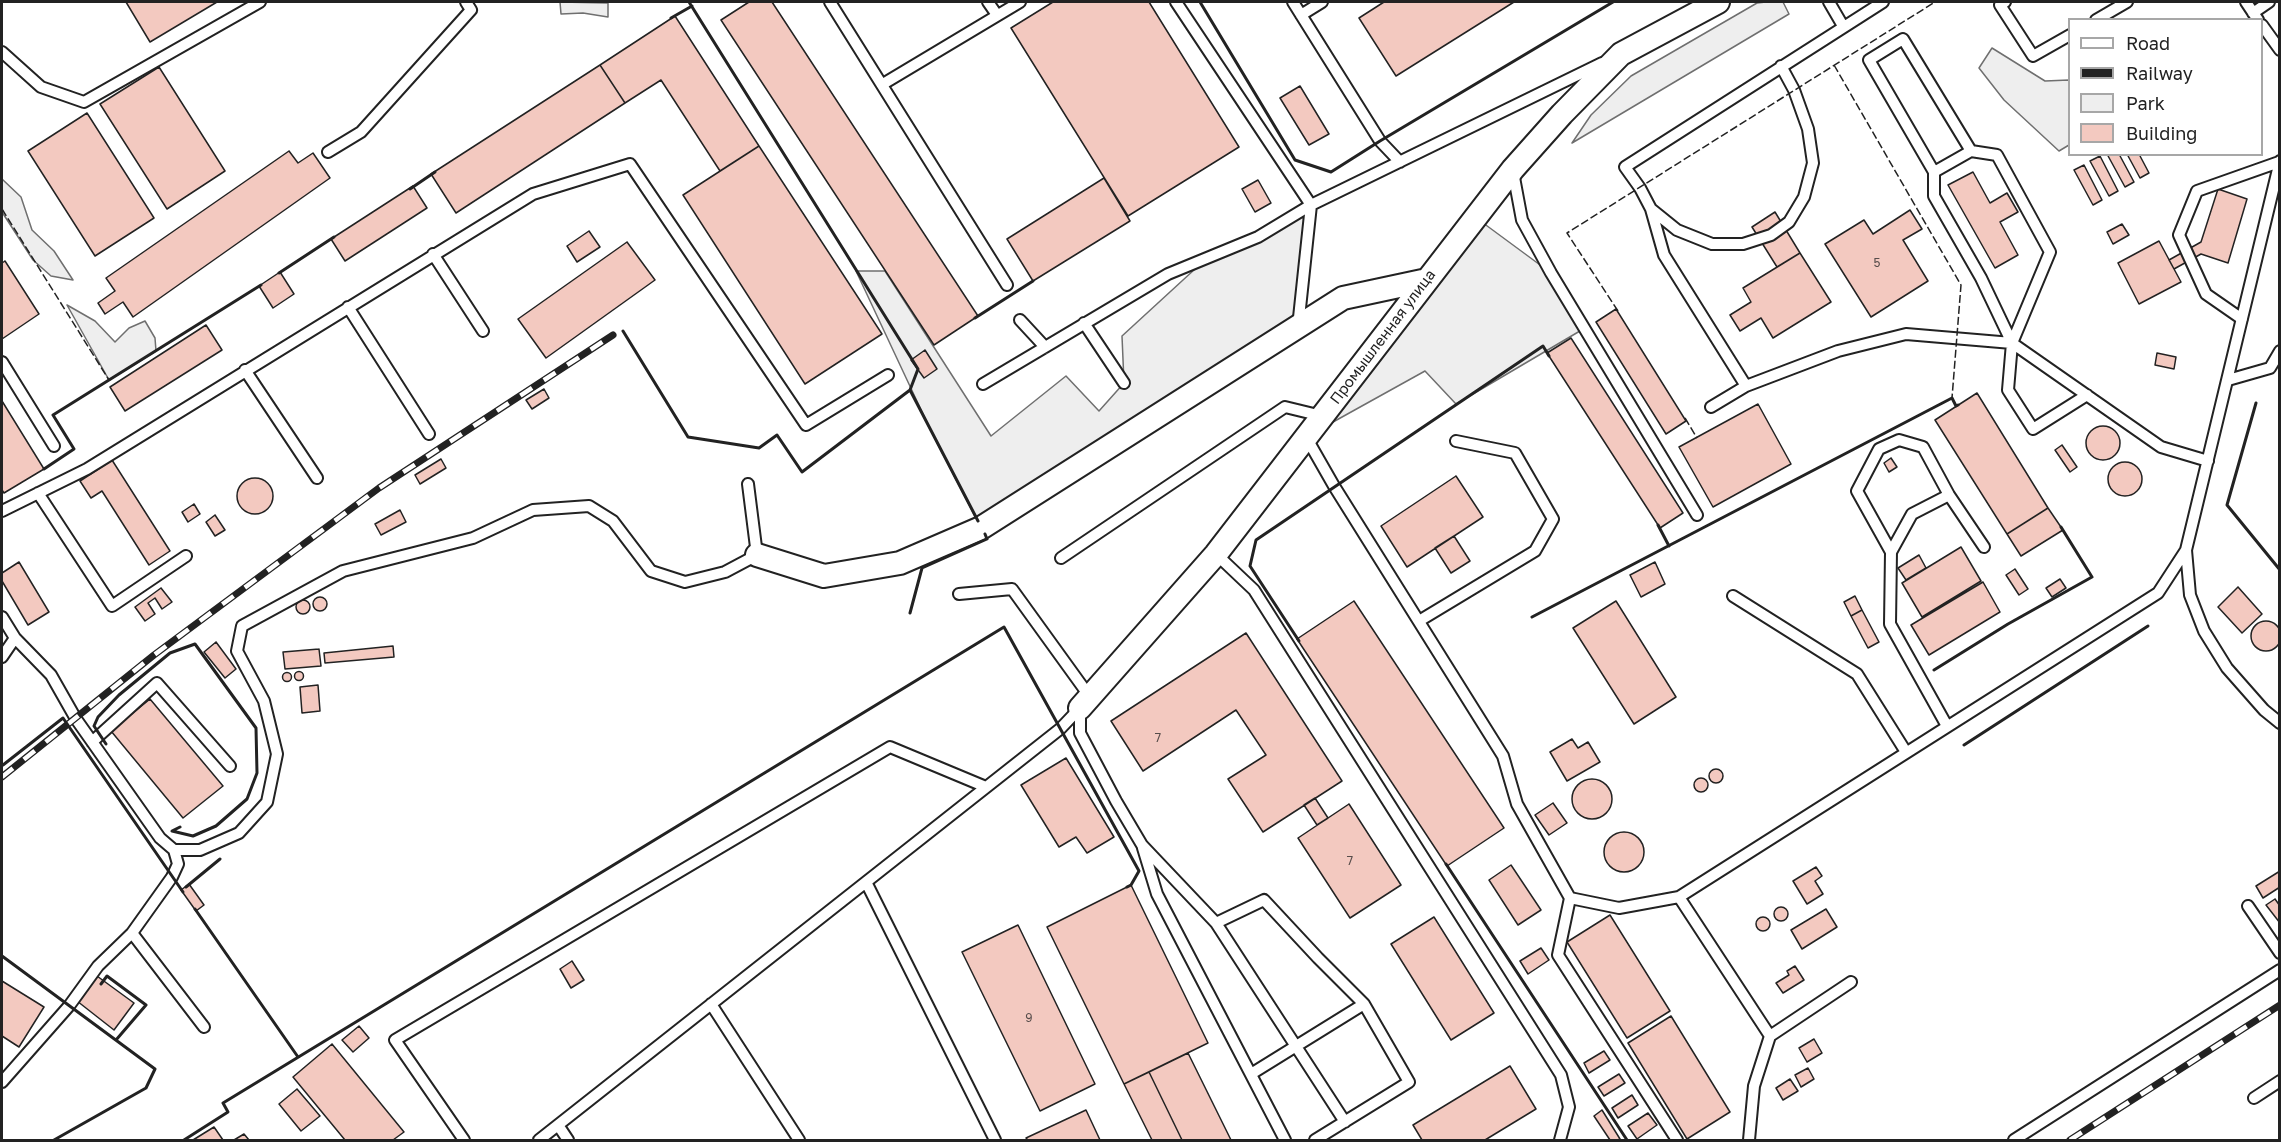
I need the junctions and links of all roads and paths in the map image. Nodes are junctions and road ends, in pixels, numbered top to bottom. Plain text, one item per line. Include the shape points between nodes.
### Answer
1 (260, 2) edge
2 (466, 2) edge
3 (830, 2) edge
4 (988, 2) edge
5 (1020, 2) edge
6 (1176, 2) edge
7 (1293, 2) edge
8 (1322, 2) edge
9 (1718, 2) edge
10 (1829, 2) edge
11 (1883, 2) edge
12 (2005, 2) edge
13 (2124, 2) edge
14 (2246, 2) edge
15 (2269, 2) edge
16 (998, 15) junction
17 (1301, 15) junction
18 (2255, 16) edge
19 (2099, 18) edge
20 (1843, 26) junction
21 (2263, 26) edge
22 (2068, 36) edge
23 (2280, 50) edge
24 (2, 52) edge
25 (1621, 54) junction
26 (1781, 66) junction
27 (883, 84) junction
28 (1971, 151) junction
29 (328, 152) dead end
30 (2279, 161) edge
31 (1400, 162) junction
32 (1513, 169) junction
33 (1934, 172) junction
34 (1311, 205) junction
35 (1650, 208) junction
36 (433, 255) junction
37 (1427, 280) junction
38 (1007, 285) dead end
39 (348, 307) junction
40 (2242, 319) junction
41 (1020, 320) dead end
42 (1084, 323) junction
43 (1298, 327) junction
44 (483, 331) dead end
45 (2012, 343) junction
46 (1045, 347) junction
47 (2280, 351) edge
48 (2, 362) edge
49 (245, 370) junction
50 (888, 375) dead end
51 (2228, 380) junction
52 (1124, 383) dead end
53 (983, 384) dead end
54 (1746, 386) junction
55 (2087, 395) junction
56 (1711, 407) dead end
57 (1322, 416) junction
58 (429, 434) dead end
59 (1306, 437) junction
60 (1456, 441) dead end
61 (54, 446) dead end
62 (2208, 461) junction
63 (317, 478) dead end
64 (747, 484) dead end
65 (38, 493) junction
66 (1948, 495) junction
67 (2, 511) edge
68 (1697, 515) dead end
69 (1984, 547) dead end
70 (2186, 550) junction
71 (1891, 552) junction
72 (1216, 554) junction
73 (757, 555) junction
74 (186, 556) dead end
75 (1060, 558) dead end
76 (959, 594) dead end
77 (1733, 596) dead end
78 (2, 617) edge
79 (1419, 621) junction
80 (15, 638) junction
81 (2, 657) edge
82 (1085, 703) junction
83 (2280, 723) edge
84 (1947, 726) junction
85 (92, 742) junction
86 (1906, 752) junction
87 (230, 766) dead end
88 (986, 788) junction
89 (1142, 845) junction
90 (174, 850) junction
91 (866, 882) junction
92 (1679, 897) junction
93 (1570, 898) junction
94 (2248, 906) dead end
95 (1216, 923) junction
96 (132, 933) junction
97 (2280, 954) edge
98 (2280, 970) edge
99 (1851, 982) dead end
100 (711, 1004) junction
101 (1364, 1004) junction
102 (204, 1027) dead end
103 (1770, 1036) junction
104 (1296, 1046) junction
105 (1251, 1074) junction
106 (2280, 1081) edge
107 (2, 1083) edge
108 (2254, 1098) dead end
109 (1345, 1122) junction
110 (558, 1125) junction
111 (464, 1140) edge
112 (539, 1140) edge
113 (568, 1140) edge
114 (799, 1140) edge
115 (995, 1140) edge
116 (1285, 1140) edge
117 (1315, 1140) edge
118 (1560, 1140) edge
119 (1677, 1140) edge
120 (1749, 1140) edge
121 (2014, 1140) edge

1 - 24 lane via 84,102 41,87
2 - 29 lane via 471,10 361,132
3 - 27 lane
4 - 16 lane
5 - 16 lane
6 - 34 lane
7 - 17 lane
8 - 17 lane
9 - 25 street, Промышленная улица
10 - 20 lane
11 - 20 lane
12 - 22 lane via 2000,4 2033,56
13 - 19 lane
14 - 18 lane
15 - 18 lane
16 - 27 lane
17 - 31 lane via 1380,141
20 - 26 lane
21 - 23 lane
25 - 31 lane
25 - 32 street, Промышленная улица
26 - 35 lane via 1625,167
26 - 35 lane via 1808,129 1813,163 1804,197 1789,222 1771,235 1743,244 1712,244 1677,230
27 - 38 lane
28 - 33 lane
28 - 33 lane via 1903,39 1869,60
28 - 45 lane via 1997,155 2050,252
30 - 40 lane
30 - 40 lane via 2197,191 2179,235 2206,294
31 - 34 lane
32 - 37 street, Промышленная улица
32 - 68 lane via 1522,220
33 - 45 lane via 1934,196 1981,278
34 - 42 lane via 1258,237 1168,274
34 - 43 lane
35 - 54 lane via 1664,255
36 - 39 lane
36 - 44 lane
36 - 50 lane via 533,194 630,164 806,425
37 - 43 street via 1343,298
37 - 57 street, Промышленная улица
39 - 49 lane
39 - 58 lane
40 - 51 lane
41 - 46 lane
42 - 46 lane
42 - 52 lane
43 - 73 street via 981,528 900,563 824,576
45 - 54 lane via 1906,334 1838,351
45 - 55 lane
45 - 55 lane via 2008,390 2032,429
46 - 53 lane
47 - 51 lane via 2270,368
48 - 61 lane
49 - 63 lane
49 - 65 lane via 87,468
51 - 62 lane
54 - 56 lane
55 - 62 lane via 2161,447
57 - 59 street, Промышленная улица
57 - 75 lane via 1285,406
59 - 72 street, Промышленная улица
59 - 79 lane
60 - 79 lane via 1515,453 1553,519 1535,551
62 - 70 lane
64 - 73 lane
65 - 67 lane
65 - 74 lane via 112,606
66 - 69 lane
66 - 71 lane via 1912,514
66 - 71 lane via 1923,447 1899,440 1879,449 1857,491
70 - 83 lane via 2190,595 2204,631 2227,668
70 - 84 lane via 2158,593
71 - 84 lane via 1890,624
72 - 82 street, Промышленная улица
72 - 118 lane via 1254,590 1561,1075 1569,1107
73 - 90 lane via 725,572 685,582 651,571 613,521 589,506 534,510 473,538 343,571 242,627 237,651 264,701 277,754 267,802 239,833 200,850
76 - 82 lane via 1012,589
77 - 86 lane via 1857,674
78 - 80 lane
79 - 93 lane via 1503,756 1517,804
80 - 81 lane
80 - 85 lane via 51,675
82 - 88 lane via 1060,729
82 - 89 lane via 1080,733
84 - 86 lane
85 - 87 lane via 157,682
85 - 90 lane via 160,838
86 - 92 lane
88 - 91 lane
88 - 111 lane via 890,747 395,1041
89 - 95 lane
89 - 105 lane via 1157,894
90 - 96 lane via 178,864 172,877
91 - 100 lane
91 - 115 lane
92 - 93 lane via 1619,908
92 - 103 lane
93 - 119 lane via 1558,955
94 - 97 lane
95 - 101 lane via 1264,900
95 - 104 lane
96 - 102 lane
96 - 107 lane via 98,966
98 - 121 lane
99 - 103 lane
100 - 110 lane
100 - 114 lane
101 - 104 lane
101 - 109 lane via 1409,1082
103 - 120 lane via 1754,1086
104 - 105 lane
104 - 109 lane
105 - 116 lane
106 - 108 lane
109 - 117 lane
110 - 112 lane
110 - 113 lane

